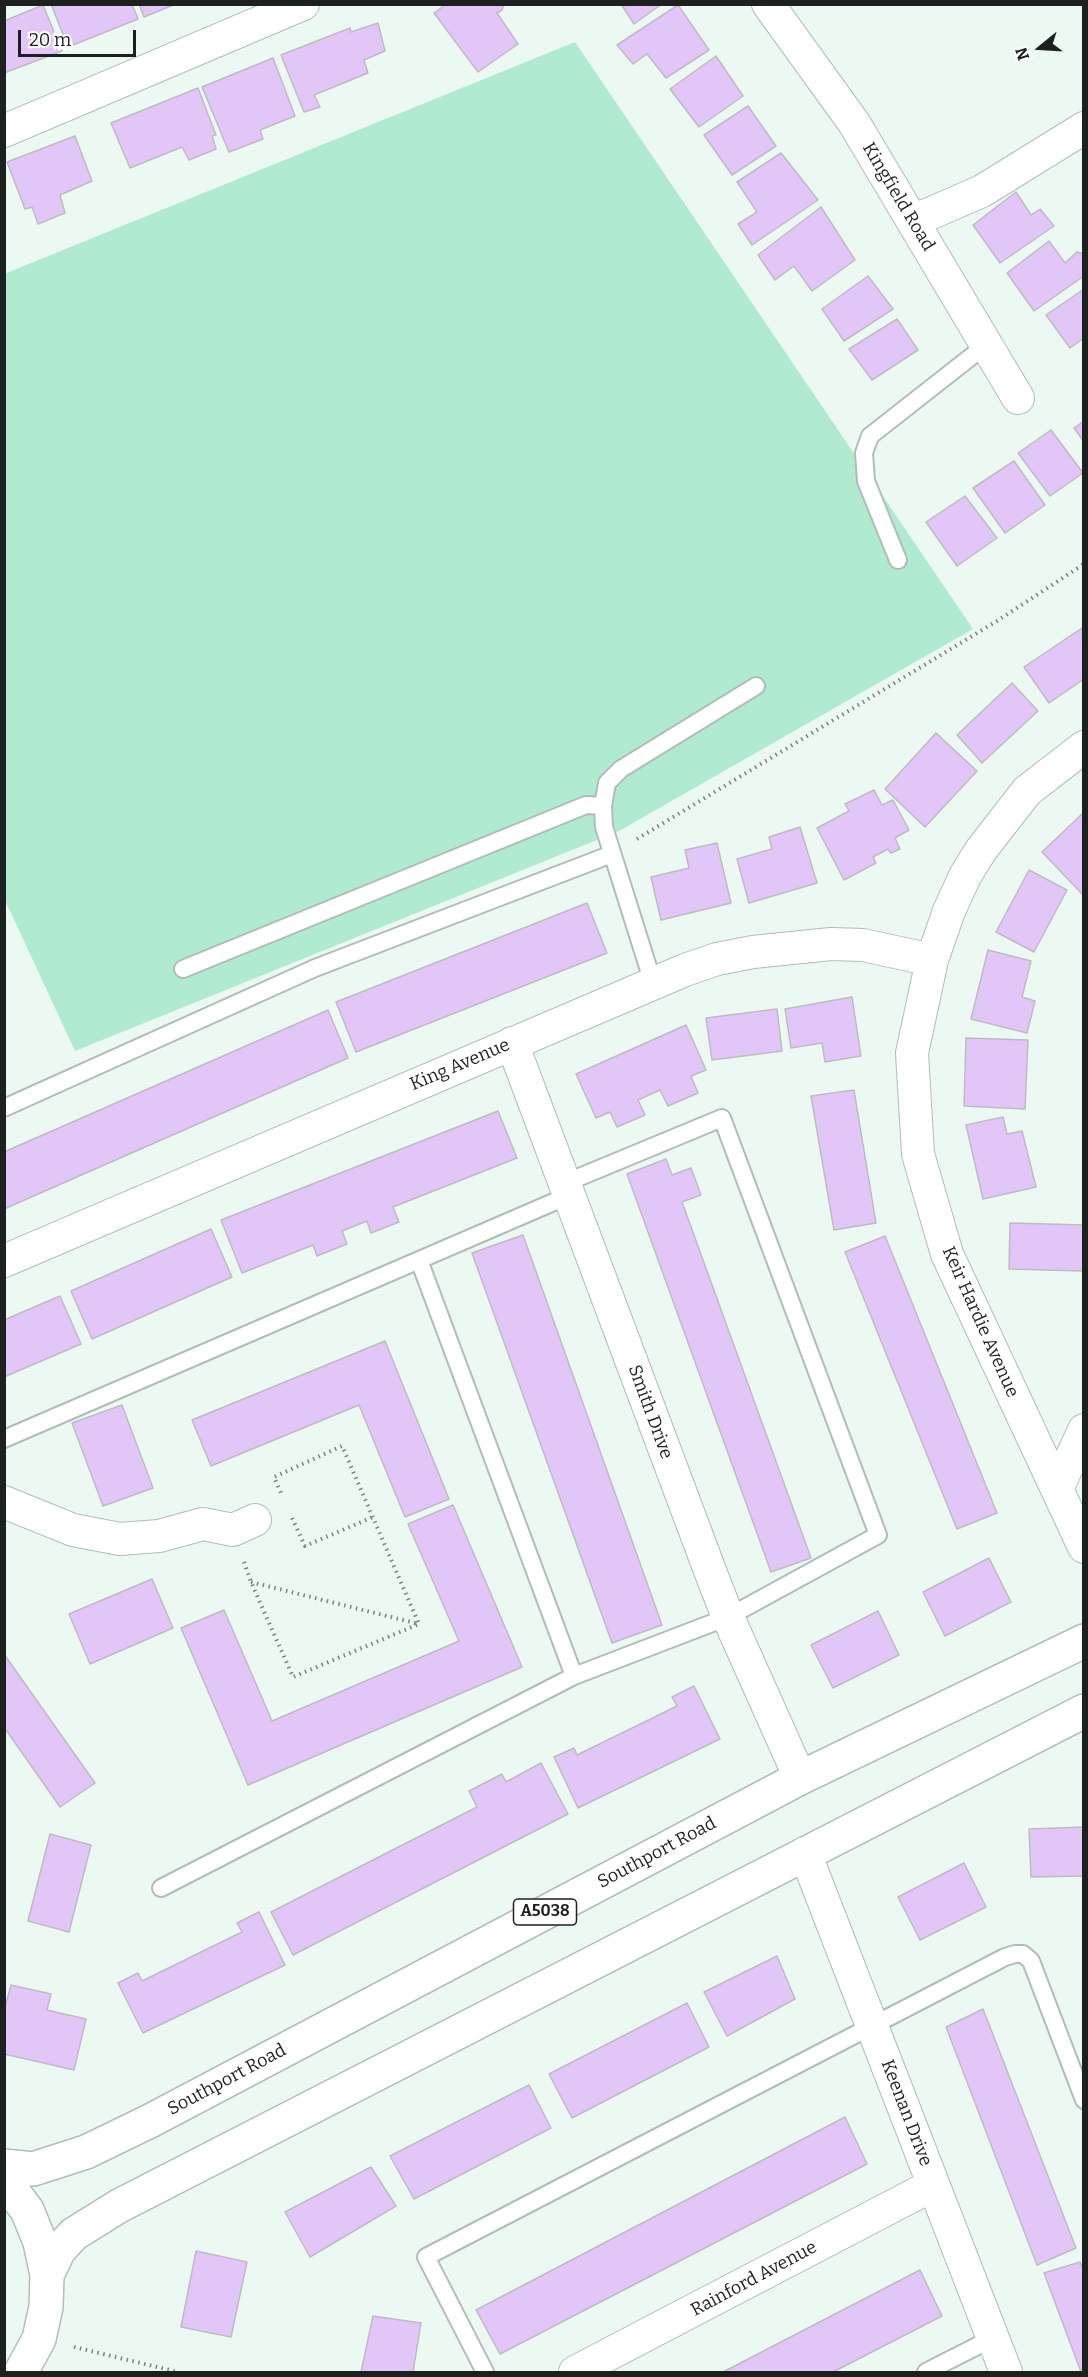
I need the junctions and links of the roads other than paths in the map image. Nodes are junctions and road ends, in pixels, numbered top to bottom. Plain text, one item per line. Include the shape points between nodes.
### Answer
1 (303, 4) edge
2 (768, 4) edge
3 (1083, 128) edge
4 (4, 130) edge
5 (913, 221) junction
6 (986, 345) junction
7 (1018, 398) dead end
8 (898, 560) dead end
9 (756, 686) dead end
10 (1083, 747) edge
11 (603, 806) junction
12 (612, 854) junction
13 (932, 960) junction
14 (183, 969) dead end
15 (653, 983) junction
16 (512, 1043) junction
17 (4, 1108) edge
18 (568, 1189) junction
19 (419, 1260) junction
20 (4, 1262) edge
21 (1083, 1430) edge
22 (4, 1439) edge
23 (1057, 1489) junction
24 (4, 1502) edge
25 (244, 1525) road end
26 (1083, 1547) edge
27 (728, 1617) junction
28 (1083, 1641) edge
29 (574, 1676) junction
30 (1083, 1711) edge
31 (800, 1778) junction
32 (805, 1852) junction
33 (161, 1888) dead end
34 (873, 2027) junction
35 (1083, 2100) edge
36 (4, 2166) edge
37 (4, 2180) edge
38 (933, 2185) junction
39 (47, 2275) junction
40 (993, 2338) junction
41 (28, 2363) edge
42 (484, 2373) edge
43 (575, 2373) edge
44 (926, 2373) edge
45 (1006, 2373) edge

1 - 4 street
2 - 5 street, Kingfield Road via 854,123
3 - 5 street via 982,191
5 - 6 street, Kingfield Road
6 - 7 street, Kingfield Road
6 - 8 lane via 870,436 864,453 866,481
9 - 11 lane via 621,769 607,783
10 - 13 street, Keir Hardie Avenue via 1027,792 981,850 965,876
11 - 12 lane
11 - 14 lane via 586,805
12 - 15 lane
12 - 17 lane via 315,968
13 - 15 street, King Avenue via 863,945 790,948 717,959
13 - 23 street, Keir Hardie Avenue via 912,1053 918,1154 947,1254
15 - 16 street, King Avenue
16 - 18 street, Smith Drive
16 - 20 street, King Avenue
18 - 19 lane
18 - 27 street, Smith Drive
18 - 27 lane via 722,1118 878,1535
19 - 22 lane
19 - 29 lane
21 - 23 street
23 - 26 street, Keir Hardie Avenue
24 - 25 street via 63,1527 99,1536 141,1539 202,1524
27 - 29 lane
27 - 31 street, Smith Drive
28 - 31 main road, Southport Road / A5038
29 - 33 lane
30 - 32 main road
31 - 36 main road, Southport Road / A5038 via 150,2121 86,2152 33,2169
32 - 34 street, Keenan Drive
32 - 39 main road via 119,2206 74,2234 59,2250
34 - 35 lane via 1005,1957 1023,1954 1031,1961
34 - 38 street, Keenan Drive
34 - 42 lane via 426,2257
37 - 39 main road via 27,2210 40,2242
38 - 40 street, Keenan Drive
38 - 43 street, Rainford Avenue
39 - 41 main road via 46,2307
40 - 44 lane
40 - 45 street, Keenan Drive

